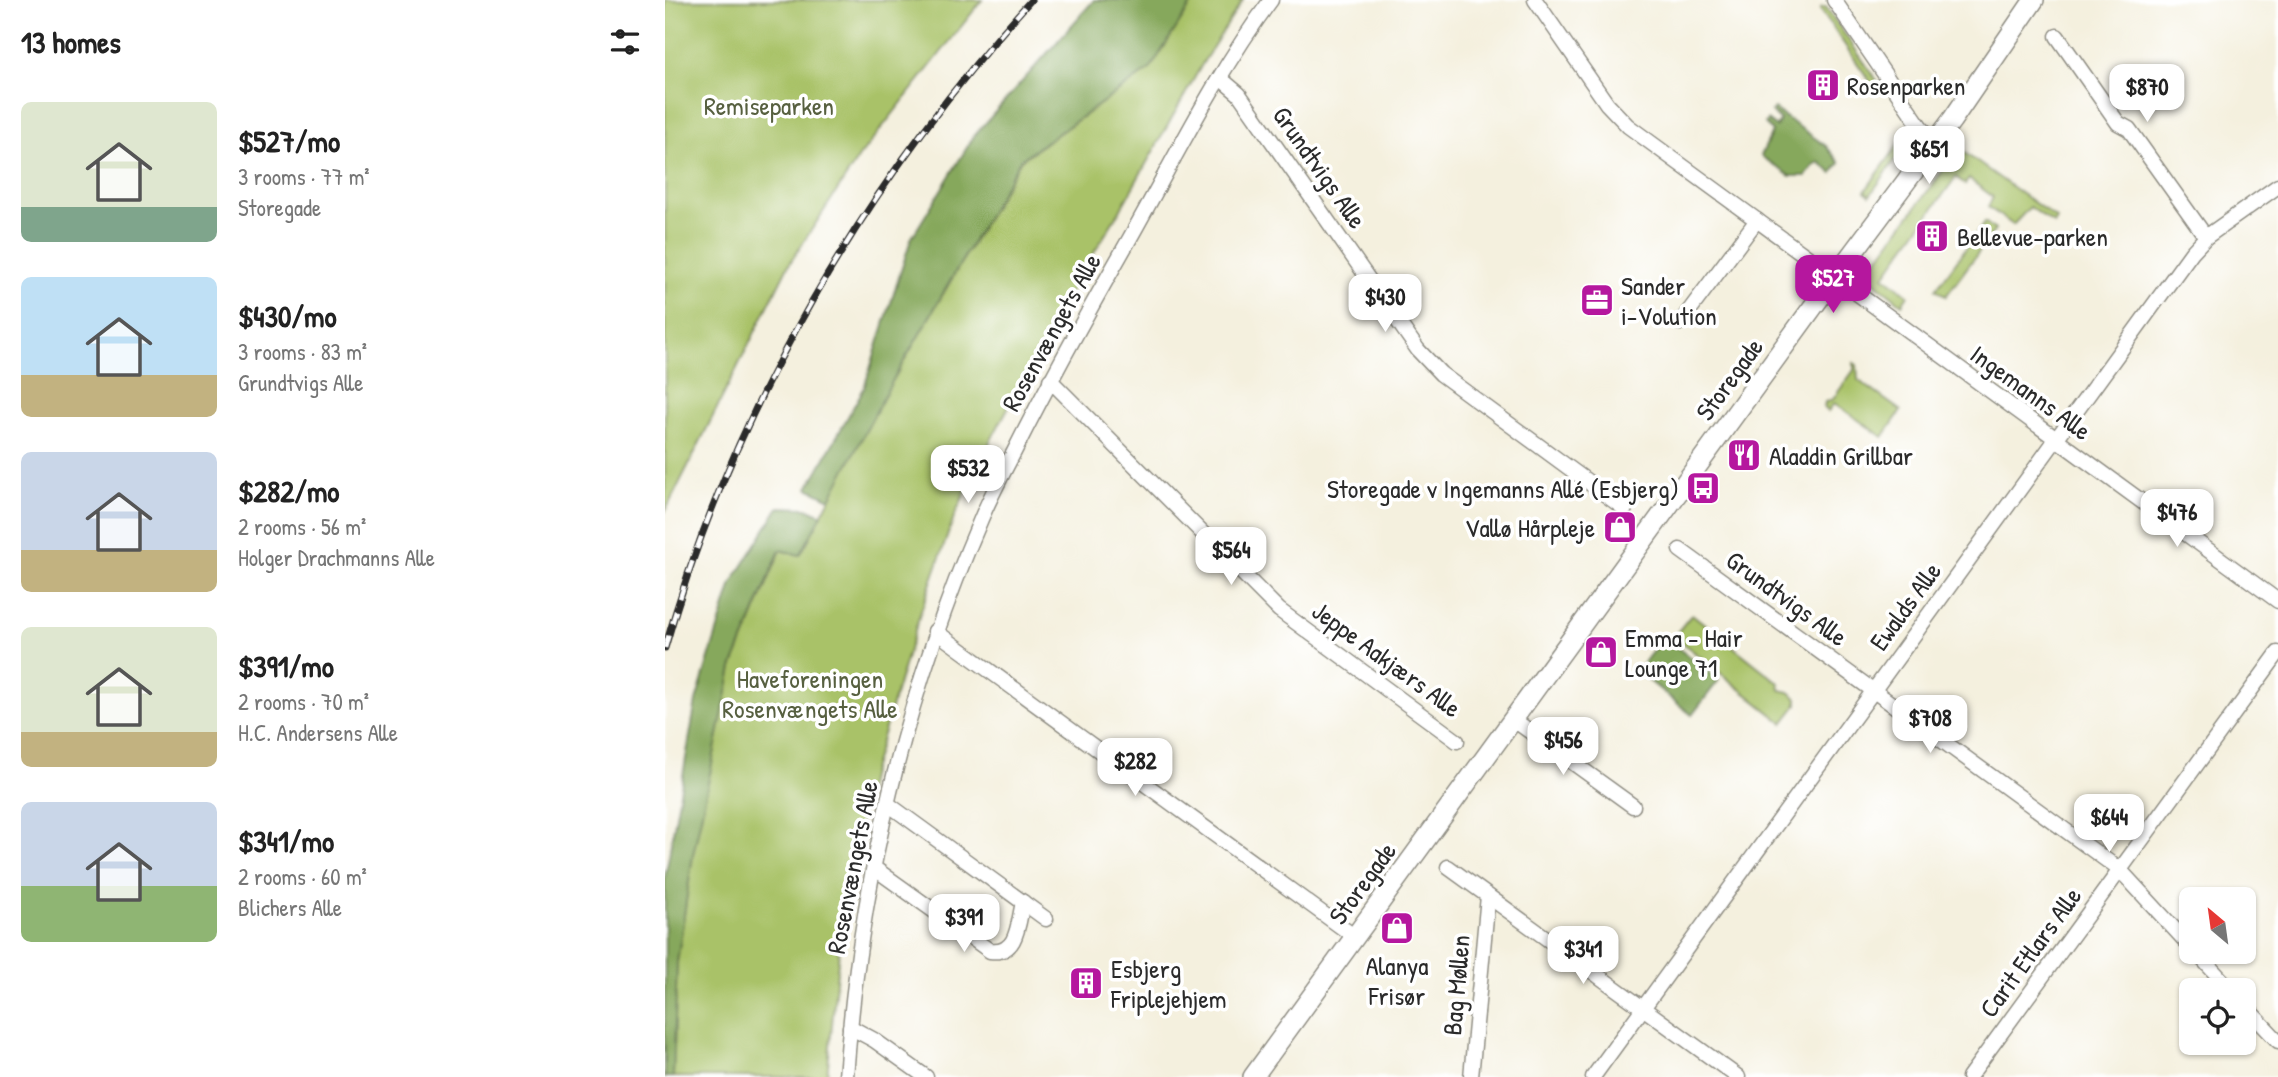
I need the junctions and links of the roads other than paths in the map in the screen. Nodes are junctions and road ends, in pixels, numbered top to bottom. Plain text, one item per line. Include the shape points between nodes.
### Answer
1 (1271, 0) edge
2 (1535, 0) edge
3 (1834, 0) edge
4 (2025, 3) edge
5 (2057, 36) dead end
6 (1220, 78) junction
7 (1935, 142) junction
8 (2278, 186) edge
9 (1756, 220) junction
10 (2206, 237) junction
11 (1834, 278) junction
12 (1680, 323) dead end
13 (1050, 380) junction
14 (2055, 439) junction
15 (1625, 509) dead end
16 (1680, 550) dead end
17 (2278, 601) edge
18 (935, 631) junction
19 (2278, 653) edge
20 (1873, 692) junction
21 (1514, 720) junction
22 (1457, 741) dead end
23 (888, 804) junction
24 (1633, 806) dead end
25 (1448, 867) dead end
26 (874, 868) junction
27 (2120, 870) junction
28 (1488, 897) junction
29 (1023, 902) junction
30 (1047, 919) dead end
31 (2179, 934) edge
32 (1355, 937) junction
33 (2207, 964) edge
34 (2220, 978) edge
35 (1643, 1007) junction
36 (2256, 1018) edge
37 (850, 1027) junction
38 (2278, 1041) edge
39 (846, 1077) edge
40 (926, 1077) edge
41 (1253, 1077) edge
42 (1471, 1077) edge
43 (1593, 1077) edge
44 (1738, 1077) edge
45 (1969, 1077) edge

1 - 6 street, Rosenvængets Alle
2 - 9 street, Ingemanns Alle via 1617,116
3 - 7 street
4 - 7 street, Storegade
5 - 10 street
6 - 13 street, Rosenvængets Alle
6 - 15 street, Grundtvigs Alle via 1239,94 1418,350 1441,374
7 - 11 street, Storegade
8 - 10 street, Ewalds Alle
9 - 11 street, Ingemanns Alle
9 - 12 street
10 - 14 street, Ewalds Alle
11 - 14 street, Ingemanns Alle
11 - 21 street, Storegade
13 - 18 street, Rosenvængets Alle via 982,516
13 - 22 street, Jeppe Aakjærs Alle via 1279,610
14 - 17 street, Ingemanns Alle
14 - 20 street, Ewalds Alle
16 - 20 street, Grundtvigs Alle
18 - 23 street, Rosenvængets Alle
18 - 32 street
19 - 27 street, Carit Etlars Alle
20 - 27 street, Grundtvigs Alle
20 - 35 street, Ewalds Alle
21 - 24 street
21 - 32 street, Storegade
23 - 26 street, Rosenvængets Alle
23 - 29 street
25 - 28 street
26 - 29 street via 990,951 998,952 1013,943
26 - 37 street, Rosenvængets Alle
27 - 31 street, Grundtvigs Alle
27 - 45 street, Carit Etlars Alle
28 - 35 street
28 - 42 street, Bag Møllen
29 - 30 street
32 - 41 street, Storegade
33 - 34 street
35 - 43 street, Ewalds Alle
35 - 44 street
36 - 38 street
37 - 39 street, Rosenvængets Alle
37 - 40 street

